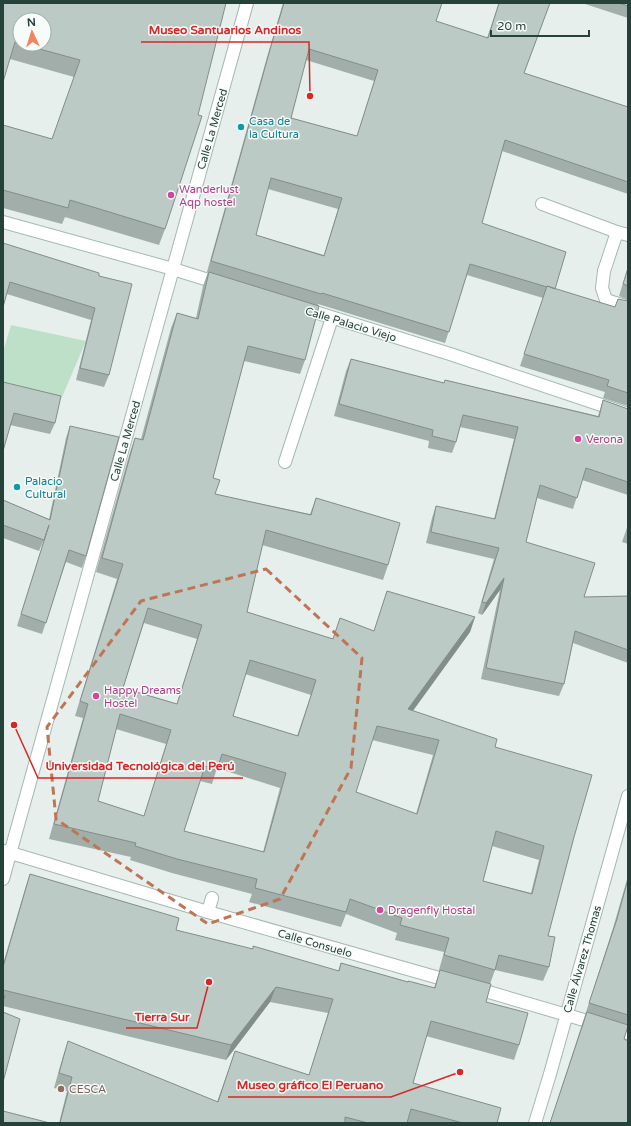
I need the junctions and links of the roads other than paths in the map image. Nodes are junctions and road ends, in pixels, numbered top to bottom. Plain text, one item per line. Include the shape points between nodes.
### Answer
1 (247, 3) edge
2 (542, 204) dead end
3 (3, 222) edge
4 (622, 233) edge
5 (173, 269) junction
6 (234, 287) edge
7 (294, 306) edge
8 (628, 307) edge
9 (332, 318) junction
10 (628, 414) edge
11 (285, 462) dead end
12 (628, 796) edge
13 (7, 852) edge
14 (3, 879) edge
15 (212, 898) dead end
16 (208, 912) junction
17 (566, 1014) junction
18 (628, 1033) edge
19 (535, 1123) edge

1 - 5 street, Calle La Merced
2 - 4 street
3 - 5 street
4 - 8 street via 604,271 602,288 606,300
5 - 6 street
5 - 13 street, Calle La Merced
7 - 9 street, Calle Palacio Viejo
9 - 10 street, Calle Palacio Viejo via 458,356
9 - 11 street
12 - 17 street, Calle Álvarez Thomas
13 - 14 street, Calle La Merced
13 - 16 street, Calle Consuelo
15 - 16 street
16 - 17 street, Calle Consuelo
17 - 18 street, Calle Consuelo
17 - 19 street, Calle Álvarez Thomas

